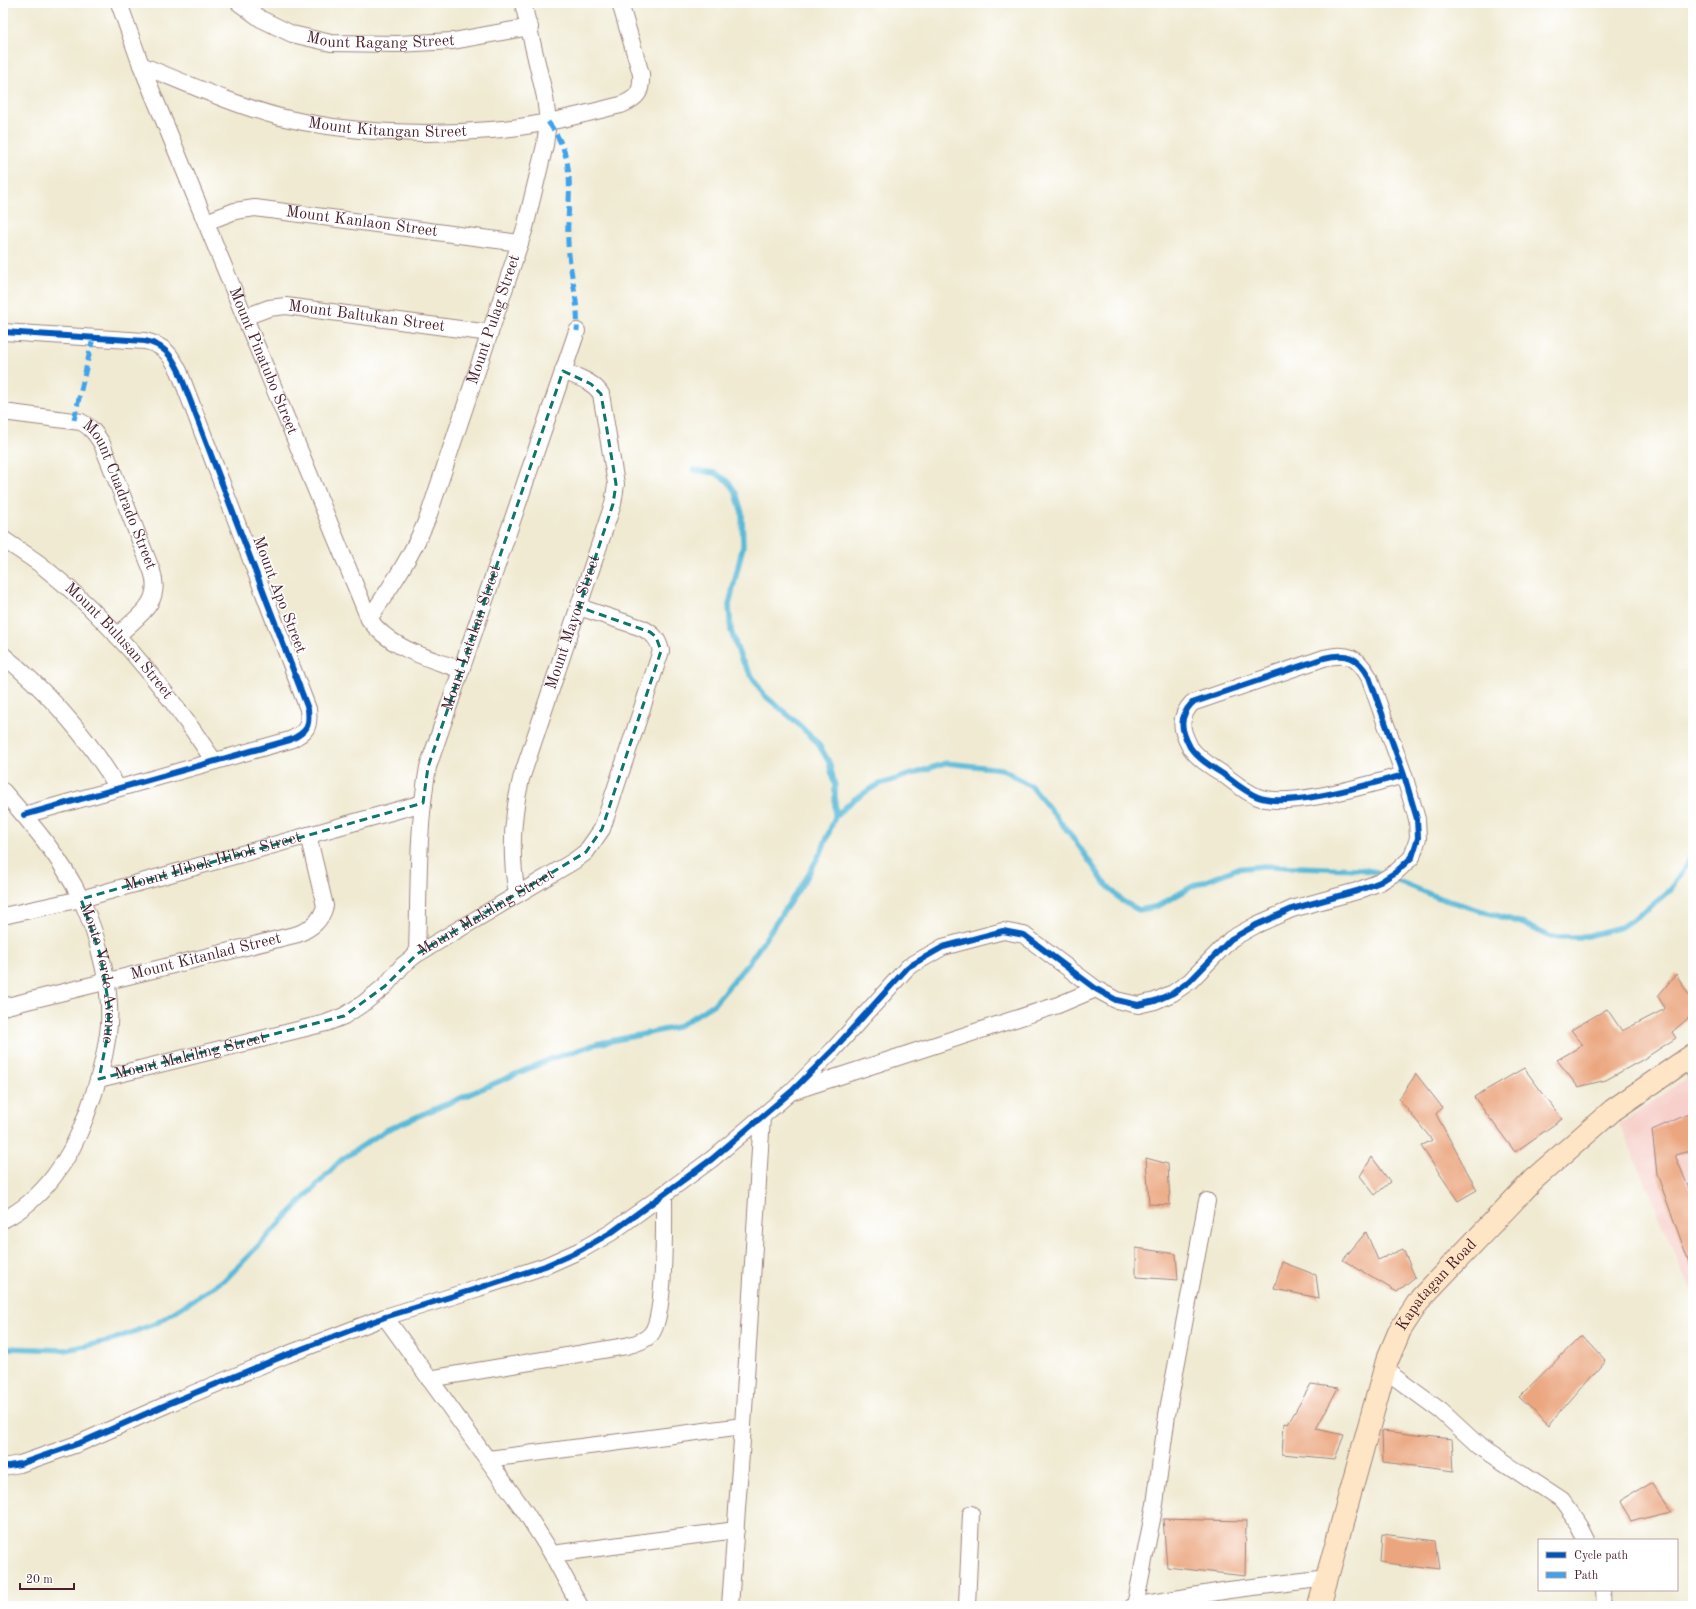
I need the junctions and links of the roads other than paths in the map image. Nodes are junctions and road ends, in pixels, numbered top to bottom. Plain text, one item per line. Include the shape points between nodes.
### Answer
1 (119, 3) edge
2 (239, 3) edge
3 (523, 3) edge
4 (620, 3) edge
5 (530, 26) junction
6 (141, 65) junction
7 (548, 122) junction
8 (206, 222) junction
9 (520, 243) junction
10 (245, 317) junction
11 (577, 331) dead end
12 (3, 332) edge
13 (490, 333) junction
14 (564, 371) junction
15 (3, 412) edge
16 (3, 540) edge
17 (579, 607) junction
18 (369, 619) junction
19 (117, 636) junction
20 (3, 656) edge
21 (461, 670) junction
22 (214, 762) junction
23 (1404, 775) junction
24 (118, 788) junction
25 (3, 791) edge
26 (423, 803) junction
27 (24, 815) junction
28 (308, 835) junction
29 (517, 894) junction
30 (81, 899) junction
31 (3, 916) edge
32 (417, 954) junction
33 (106, 982) junction
34 (1096, 989) junction
35 (3, 1007) edge
36 (1690, 1064) edge
37 (98, 1080) junction
38 (792, 1091) junction
39 (762, 1116) junction
40 (664, 1195) junction
41 (1207, 1201) dead end
42 (3, 1220) edge
43 (385, 1317) junction
44 (1385, 1370) junction
45 (429, 1379) junction
46 (743, 1426) junction
47 (488, 1459) junction
48 (3, 1467) edge
49 (971, 1514) dead end
50 (736, 1530) junction
51 (1586, 1539) edge
52 (552, 1554) junction
53 (1327, 1578) junction
54 (1604, 1591) edge
55 (580, 1606) edge
56 (730, 1606) edge
57 (966, 1606) edge
58 (1134, 1606) edge
59 (1319, 1606) edge
60 (1605, 1606) edge

1 - 6 street, Mount Pinatubo Street
2 - 5 street, Mount Ragang Street via 261,19 292,34 331,43 398,44 453,41
3 - 5 street, Mount Pulag Street
4 - 7 street, Mount Kitangan Street via 641,74 642,85 638,94 622,105
5 - 7 street, Mount Pulag Street
6 - 7 street, Mount Kitangan Street via 220,97 280,117 334,126 382,131 444,132 492,130
6 - 8 street, Mount Pinatubo Street
7 - 9 street, Mount Pulag Street via 540,167
8 - 9 street, Mount Kanlaon Street via 235,211 255,208
8 - 10 street, Mount Pinatubo Street
9 - 13 street, Mount Pulag Street
10 - 13 street, Mount Baltukan Street via 270,308 286,306
10 - 18 street, Mount Pinatubo Street
11 - 14 street, Mount Latukan Street
12 - 22 street, Mount Apo Street via 146,341 164,348 179,371 308,709 309,721 306,730 299,736
13 - 18 street, Mount Pulag Street via 418,542
14 - 17 street, Mount Mayon Street via 591,384 601,394 616,484 613,504
14 - 21 street, Mount Latukan Street
15 - 19 street, Mount Cuadrado Street via 81,422 92,430 102,444 152,571 156,588 150,604
16 - 19 street, Mount Bulusan Street via 45,568
17 - 29 street, Mount Mayon Street via 516,799 513,863
17 - 29 street, Mount Makiling Street via 650,632 656,637 661,651 602,829 586,852
18 - 21 street, Mount Pinatubo Street via 383,636 398,646
19 - 22 street, Mount Bulusan Street via 182,714
20 - 24 street via 43,692 73,725
21 - 26 street, Mount Latukan Street via 428,767
22 - 24 street, Mount Apo Street
23 - 23 street via 1369,677 1362,664 1351,657 1338,655 1324,658 1202,699 1192,703 1182,720 1183,734 1193,750 1244,790 1273,801 1310,798
23 - 34 street via 1417,819 1418,838 1412,857 1396,872 1357,891 1292,909 1256,925 1231,939 1190,981 1155,1001 1138,1005 1116,1000
24 - 27 street, Mount Apo Street
25 - 27 street, Monte Verde Avenue
26 - 28 street, Mount Hibok Hibok Street
26 - 32 street, Mount Latukan Street
27 - 30 street, Monte Verde Avenue via 59,862
28 - 30 street, Mount Hibok Hibok Street
28 - 33 street, Mount Kitanlad Street via 325,906 323,914 311,929
29 - 32 street, Mount Makiling Street
30 - 31 street, Mount Hibok Hibok Street
30 - 33 street, Monte Verde Avenue via 100,954
32 - 37 street, Mount Makiling Street via 364,1004 344,1016 326,1023
33 - 35 street, Mount Kitanlad Street
33 - 37 street, Monte Verde Avenue via 109,1006 108,1033
34 - 38 street via 1058,1005
34 - 38 street via 1024,935 1003,931 943,947 908,967
36 - 44 main road, Kapatagan Road via 1613,1110 1534,1179 1421,1298 1400,1330
37 - 42 street, Monte Verde Avenue via 80,1132 64,1164 38,1195
38 - 39 street
39 - 40 street via 712,1159
39 - 46 street
40 - 43 street via 612,1232 581,1250 544,1266
40 - 45 street via 662,1294 658,1323 651,1335 641,1342 626,1346
41 - 58 street via 1167,1415 1155,1504
43 - 45 street
43 - 48 street via 286,1355 80,1443 20,1464
44 - 51 street via 1441,1412 1479,1446 1562,1501
44 - 53 main road, Kapatagan Road
45 - 47 street
46 - 47 street
46 - 50 street
47 - 52 street
49 - 57 street
50 - 52 street
50 - 56 street
52 - 55 street
53 - 58 street via 1229,1590
53 - 59 main road, Kapatagan Road
54 - 60 street

